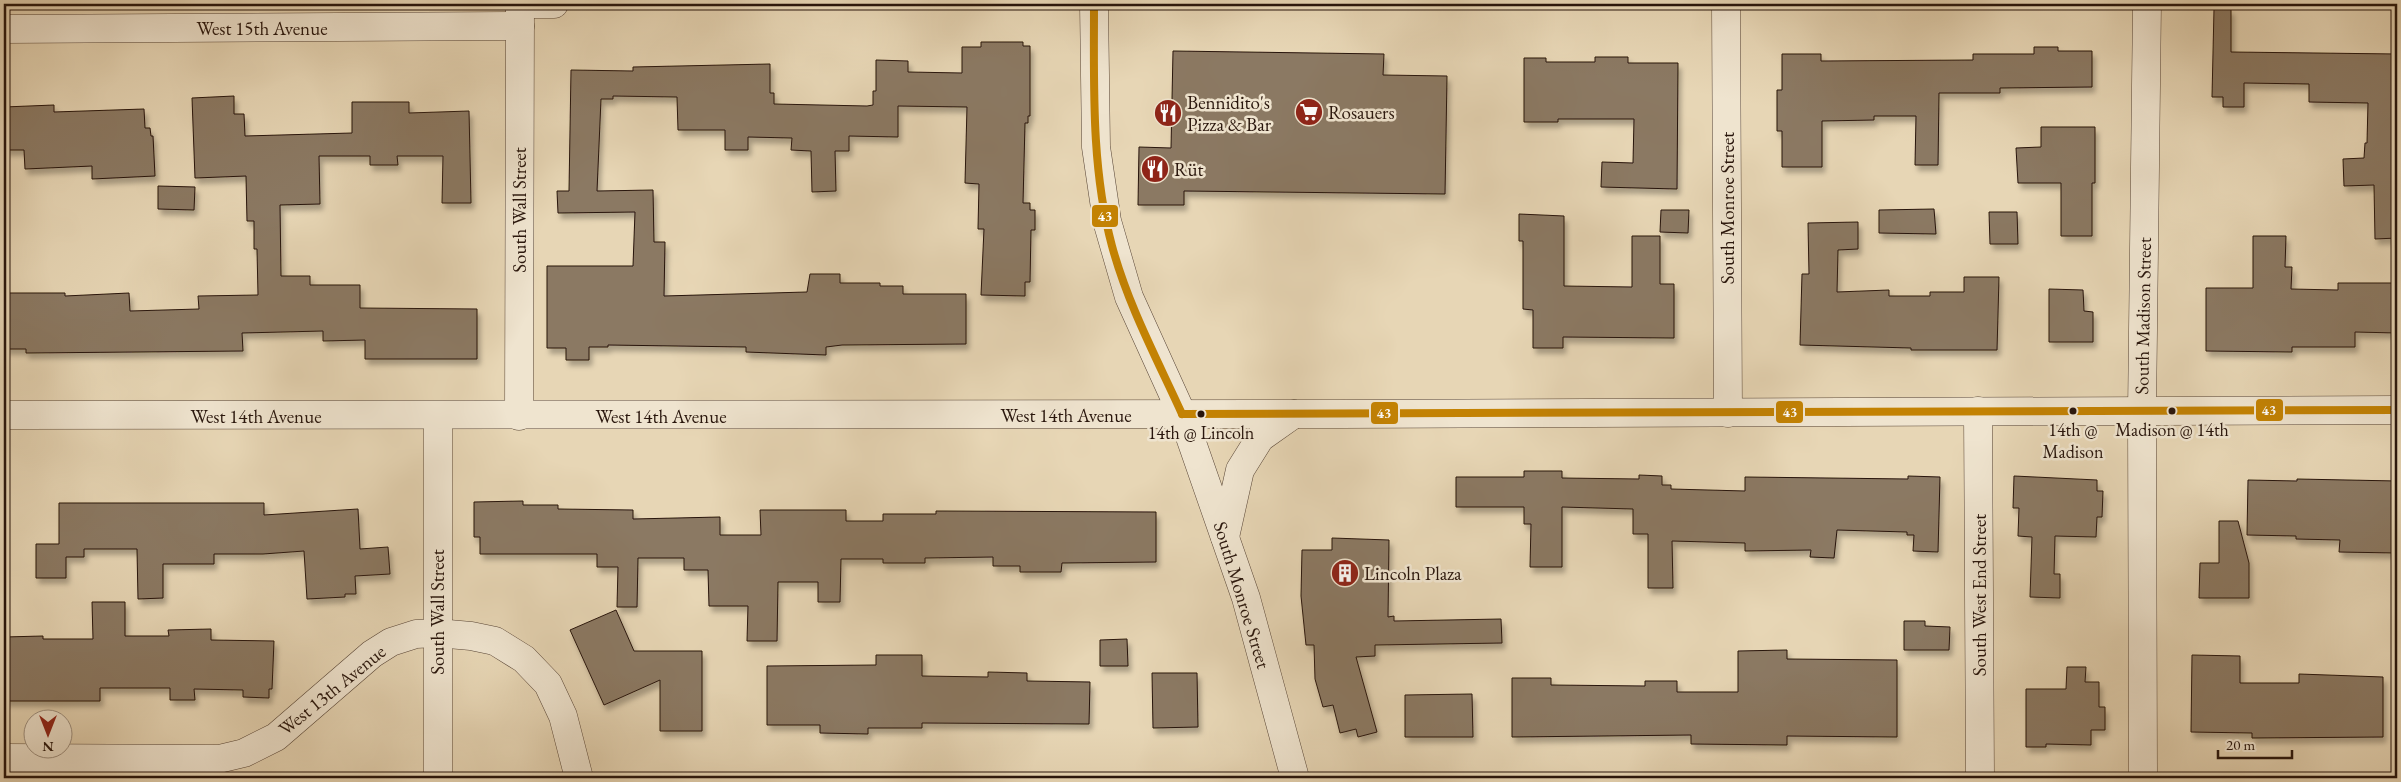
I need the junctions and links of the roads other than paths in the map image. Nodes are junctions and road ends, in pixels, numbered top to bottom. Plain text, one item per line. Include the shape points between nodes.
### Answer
1 (554, 4) edge
2 (1094, 4) edge
3 (1726, 4) edge
4 (2147, 4) edge
5 (520, 11) edge
6 (4, 29) edge
7 (2397, 410) edge
8 (1978, 411) junction
9 (2142, 412) junction
10 (1728, 413) junction
11 (1182, 414) junction
12 (1294, 414) junction
13 (4, 415) edge
14 (438, 416) junction
15 (519, 416) junction
16 (1225, 537) junction
17 (437, 633) junction
18 (4, 758) edge
19 (438, 778) edge
20 (579, 778) edge
21 (1295, 778) edge
22 (1980, 778) edge
23 (2143, 778) edge

1 - 5 street, West 15th Avenue
2 - 11 street, South Monroe Street via 1096,147 1107,221 1129,297
3 - 10 street, South Monroe Street
4 - 9 street, South Madison Street
5 - 6 street, West 15th Avenue
5 - 15 street, South Wall Street
7 - 9 street, West 14th Avenue
8 - 9 street, West 14th Avenue
8 - 10 street, West 14th Avenue
8 - 22 street, South West End Street
9 - 23 street, South Madison Street
10 - 12 street, West 14th Avenue
11 - 12 street, West 14th Avenue
11 - 15 street, West 14th Avenue
11 - 16 street, South Monroe Street
12 - 16 street via 1260,438 1240,470
13 - 14 street, West 14th Avenue
14 - 15 street, West 14th Avenue
14 - 17 street, South Wall Street
16 - 21 street, South Monroe Street via 1246,598
17 - 18 street, West 13th Avenue via 416,634 391,642 372,654 276,737 244,753 219,759
17 - 19 street, South Wall Street
17 - 20 street, West 13th Avenue via 495,641 524,659 548,684 563,716

